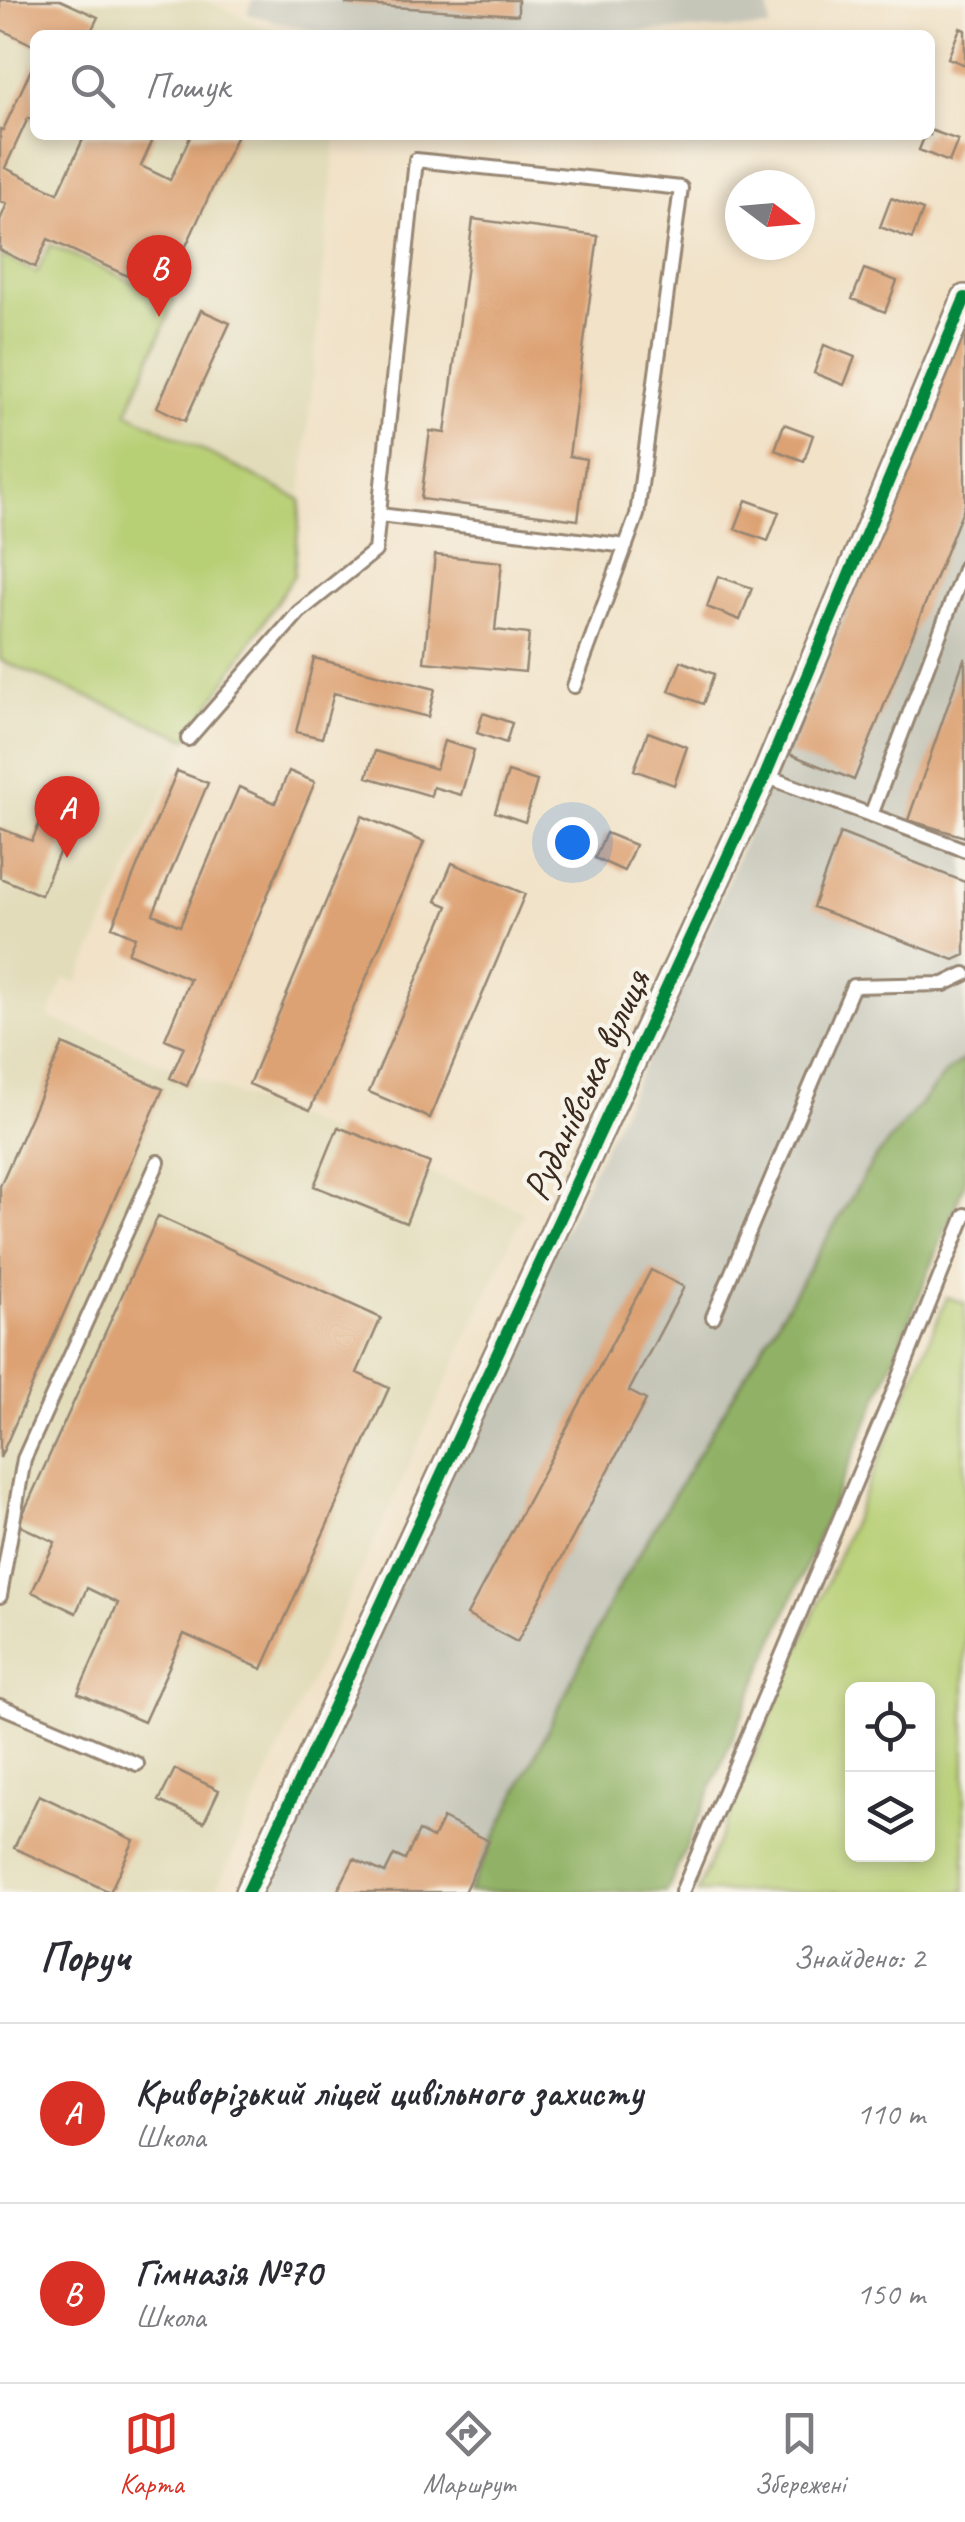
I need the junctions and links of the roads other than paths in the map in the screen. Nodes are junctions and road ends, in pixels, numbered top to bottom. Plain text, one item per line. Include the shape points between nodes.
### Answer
1 (965, 298) edge
2 (380, 515) junction
3 (626, 546) junction
4 (965, 567) edge
5 (574, 686) dead end
6 (188, 740) dead end
7 (766, 776) junction
8 (871, 814) junction
9 (965, 850) edge
10 (965, 974) edge
11 (158, 1162) dead end
12 (965, 1215) edge
13 (713, 1318) dead end
14 (0, 1596) edge
15 (0, 1706) edge
16 (137, 1764) dead end
17 (256, 1886) edge
18 (682, 1892) edge

1 - 7 street, Руданівська вулиця
2 - 3 lane
2 - 3 lane via 416,160 680,188 638,514
2 - 6 lane via 375,551 299,612
3 - 5 lane
4 - 8 lane
7 - 8 lane
7 - 17 street, Руданівська вулиця
8 - 9 lane
10 - 13 lane via 944,984 853,986
11 - 14 lane via 24,1459
12 - 18 lane
15 - 16 lane

